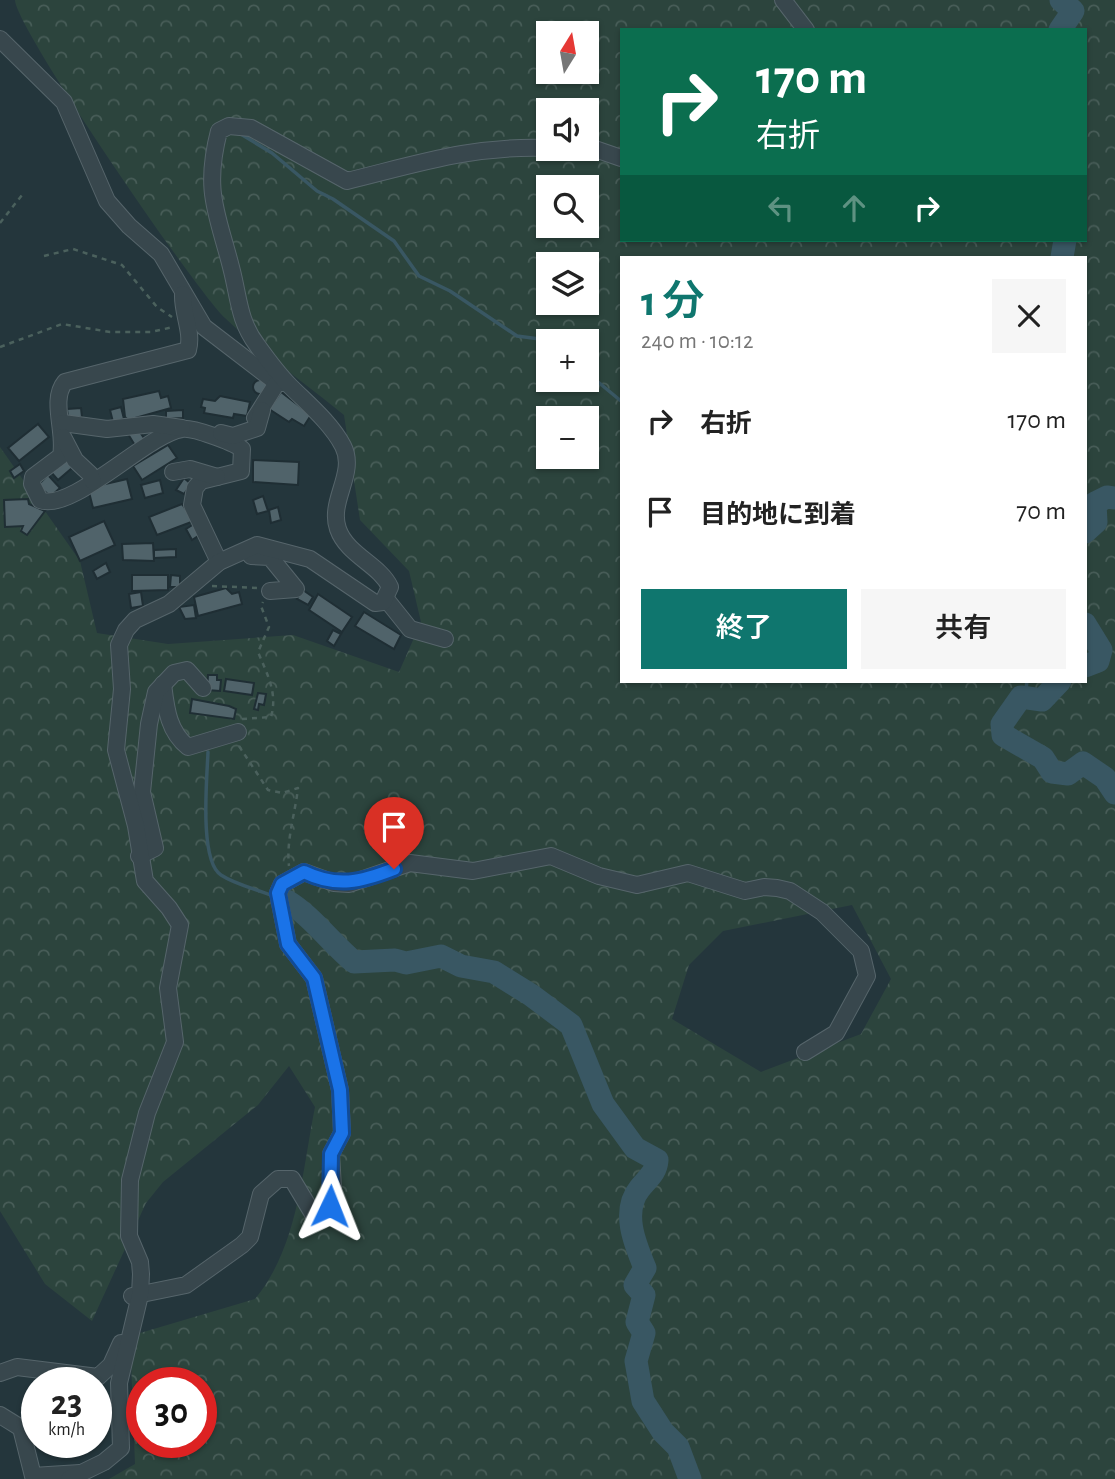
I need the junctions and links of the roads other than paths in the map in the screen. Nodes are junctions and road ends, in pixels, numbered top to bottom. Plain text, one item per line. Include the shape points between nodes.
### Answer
1 (783, 0) edge
2 (804, 28) edge
3 (0, 39) edge
4 (536, 147) edge
5 (599, 151) edge
6 (620, 158) edge
7 (183, 294) junction
8 (282, 383) junction
9 (183, 428) junction
10 (63, 430) junction
11 (210, 436) junction
12 (173, 472) dead end
13 (217, 477) junction
14 (93, 482) junction
15 (240, 551) junction
16 (219, 562) junction
17 (270, 591) road end
18 (386, 599) junction
19 (445, 639) dead end
20 (163, 684) junction
21 (203, 688) dead end
22 (238, 732) road end
23 (139, 856) junction
24 (805, 1052) dead end
25 (140, 1295) junction
26 (0, 1373) edge
27 (0, 1415) edge
28 (75, 1476) edge

1 - 2 street
3 - 7 street via 64,102 107,201 161,254
4 - 8 street via 453,153 347,181 251,128 229,126 219,131 212,169 213,212 232,271 241,320
5 - 6 street
7 - 8 street via 204,327
7 - 10 street via 190,345 184,352 65,382 57,397
8 - 11 street via 258,415 257,428 233,436 214,431
8 - 18 street via 307,401 344,447 347,467 337,504 338,530 363,562 385,577 390,587
9 - 10 street via 153,424
9 - 11 street
9 - 14 street via 155,440
10 - 14 street via 75,460
10 - 14 street via 61,456 33,477 36,495 52,501
11 - 13 street via 242,449 245,476
12 - 13 street via 190,469
13 - 16 street via 201,481 192,505
15 - 16 street
15 - 17 street via 243,559 270,557 296,589
15 - 18 street via 257,545 310,559 374,603
16 - 23 street via 161,609 135,620 119,645 122,690 116,750
18 - 19 street via 410,629
20 - 21 street via 174,673 187,670
20 - 22 street via 171,726 188,747
20 - 23 street via 156,692 149,724 142,792 155,849
23 - 25 street via 145,881 180,925 168,988 174,1042 147,1113 130,1180 129,1236 140,1262
24 - 25 street via 836,1032 868,967 861,951 811,904 790,891 764,887 745,891 688,873 637,885 599,876 551,856 473,871 410,863 349,884 304,872 282,884 278,893 288,944 314,978 340,1090 342,1133 331,1154 333,1187 328,1213 323,1220 316,1219 292,1179 278,1179 261,1195 250,1237 242,1245 186,1285
25 - 26 street via 130,1296 120,1350 97,1377 18,1367
25 - 28 street via 119,1383 121,1448
27 - 28 street via 20,1428 33,1476

